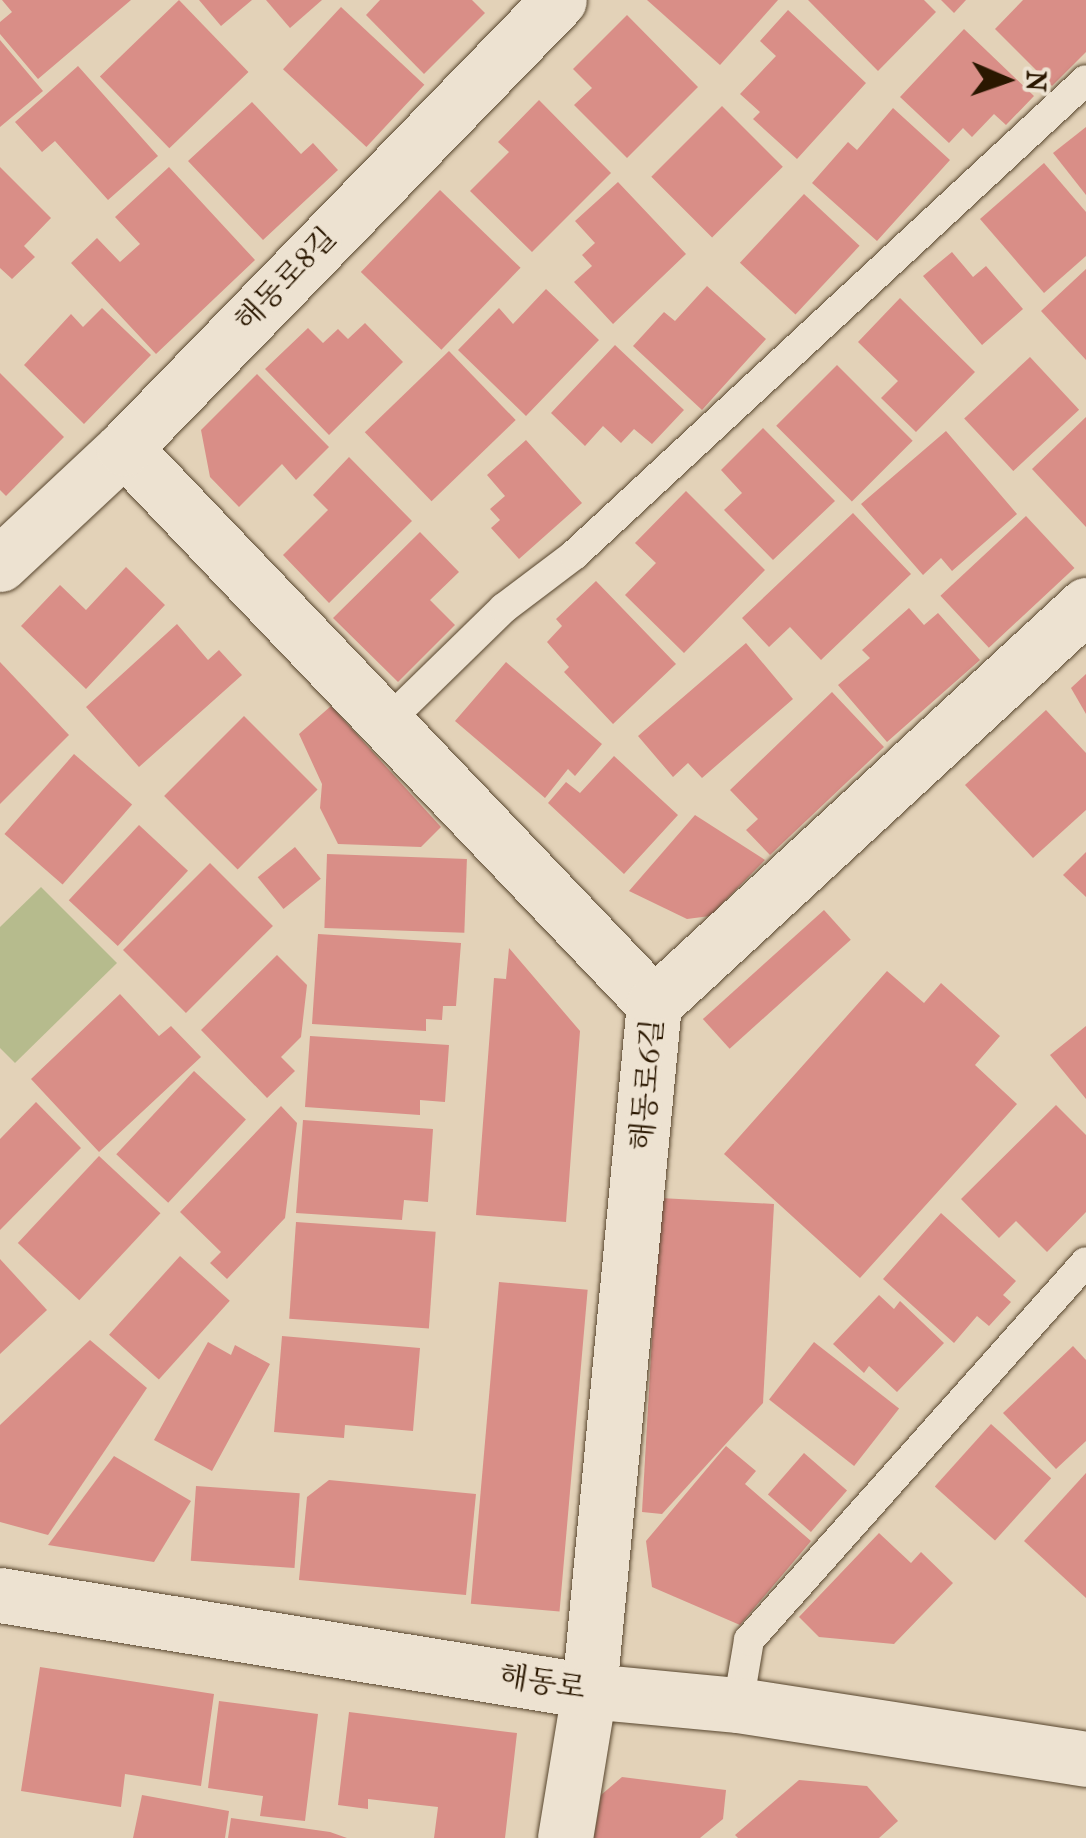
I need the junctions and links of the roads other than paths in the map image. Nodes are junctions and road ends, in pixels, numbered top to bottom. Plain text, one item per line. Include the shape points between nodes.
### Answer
1 (559, 0) edge
2 (1086, 80) edge
3 (124, 448) junction
4 (3, 555) edge
5 (1086, 605) edge
6 (387, 722) junction
7 (654, 1004) junction
8 (1086, 1262) edge
9 (0, 1595) edge
10 (589, 1691) junction
11 (738, 1705) junction
12 (1086, 1759) edge
13 (565, 1838) edge

1 - 3 street, 해동로8길
2 - 6 lane
3 - 4 street, 해동로8길
3 - 6 street
5 - 7 street, 해동로6길
6 - 7 street
7 - 10 street, 해동로6길
8 - 11 lane via 749,1640
9 - 10 street, 해동로
10 - 11 street, 해동로
10 - 13 street, 해동로6길
11 - 12 street, 해동로

